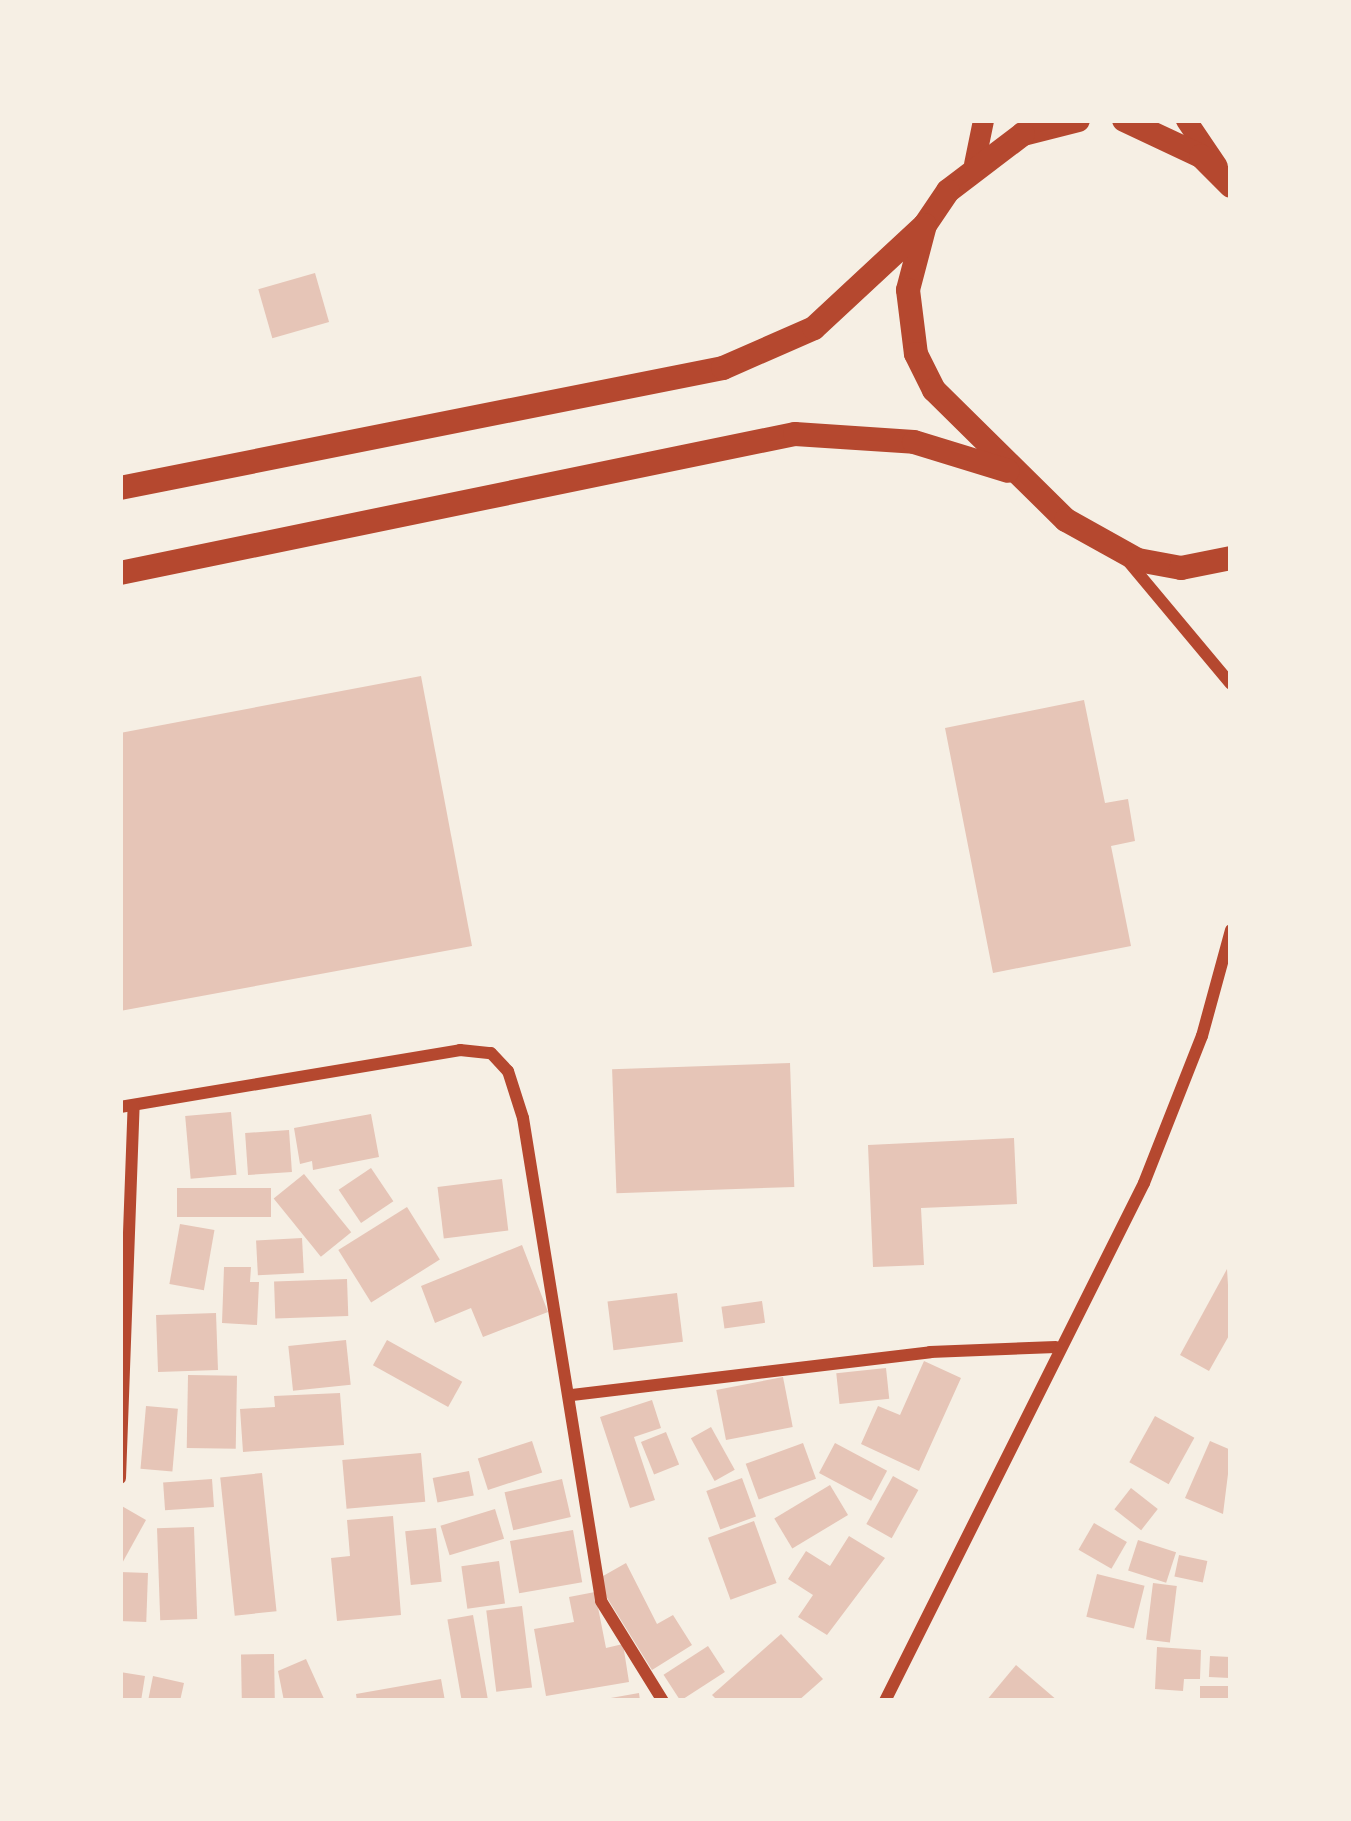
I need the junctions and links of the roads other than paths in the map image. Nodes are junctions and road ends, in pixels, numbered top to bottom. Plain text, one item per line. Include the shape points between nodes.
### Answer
1 (983, 120) edge
2 (1078, 120) edge
3 (1124, 120) edge
4 (1186, 120) edge
5 (974, 164) junction
6 (1231, 186) edge
7 (926, 225) junction
8 (1008, 471) junction
9 (120, 488) edge
10 (1119, 551) junction
11 (1231, 558) edge
12 (120, 573) edge
13 (1231, 684) edge
14 (1231, 930) edge
15 (127, 1106) edge
16 (1056, 1347) junction
17 (572, 1395) junction
18 (120, 1478) edge
19 (663, 1701) edge
20 (885, 1701) edge

1 - 5 street
2 - 5 main road via 1023,134
3 - 6 main road via 1201,156
4 - 6 street
5 - 7 main road
7 - 8 main road via 908,290 916,354 934,390
7 - 9 main road via 814,328 723,368
8 - 10 main road
8 - 12 main road via 914,442 795,434
10 - 11 main road via 1181,568
10 - 13 street
14 - 16 street via 1202,1036 1144,1183
15 - 17 street via 460,1050 491,1053 508,1071 523,1118
15 - 18 street
16 - 17 street via 930,1352
16 - 20 street
17 - 19 street via 582,1517 601,1601

